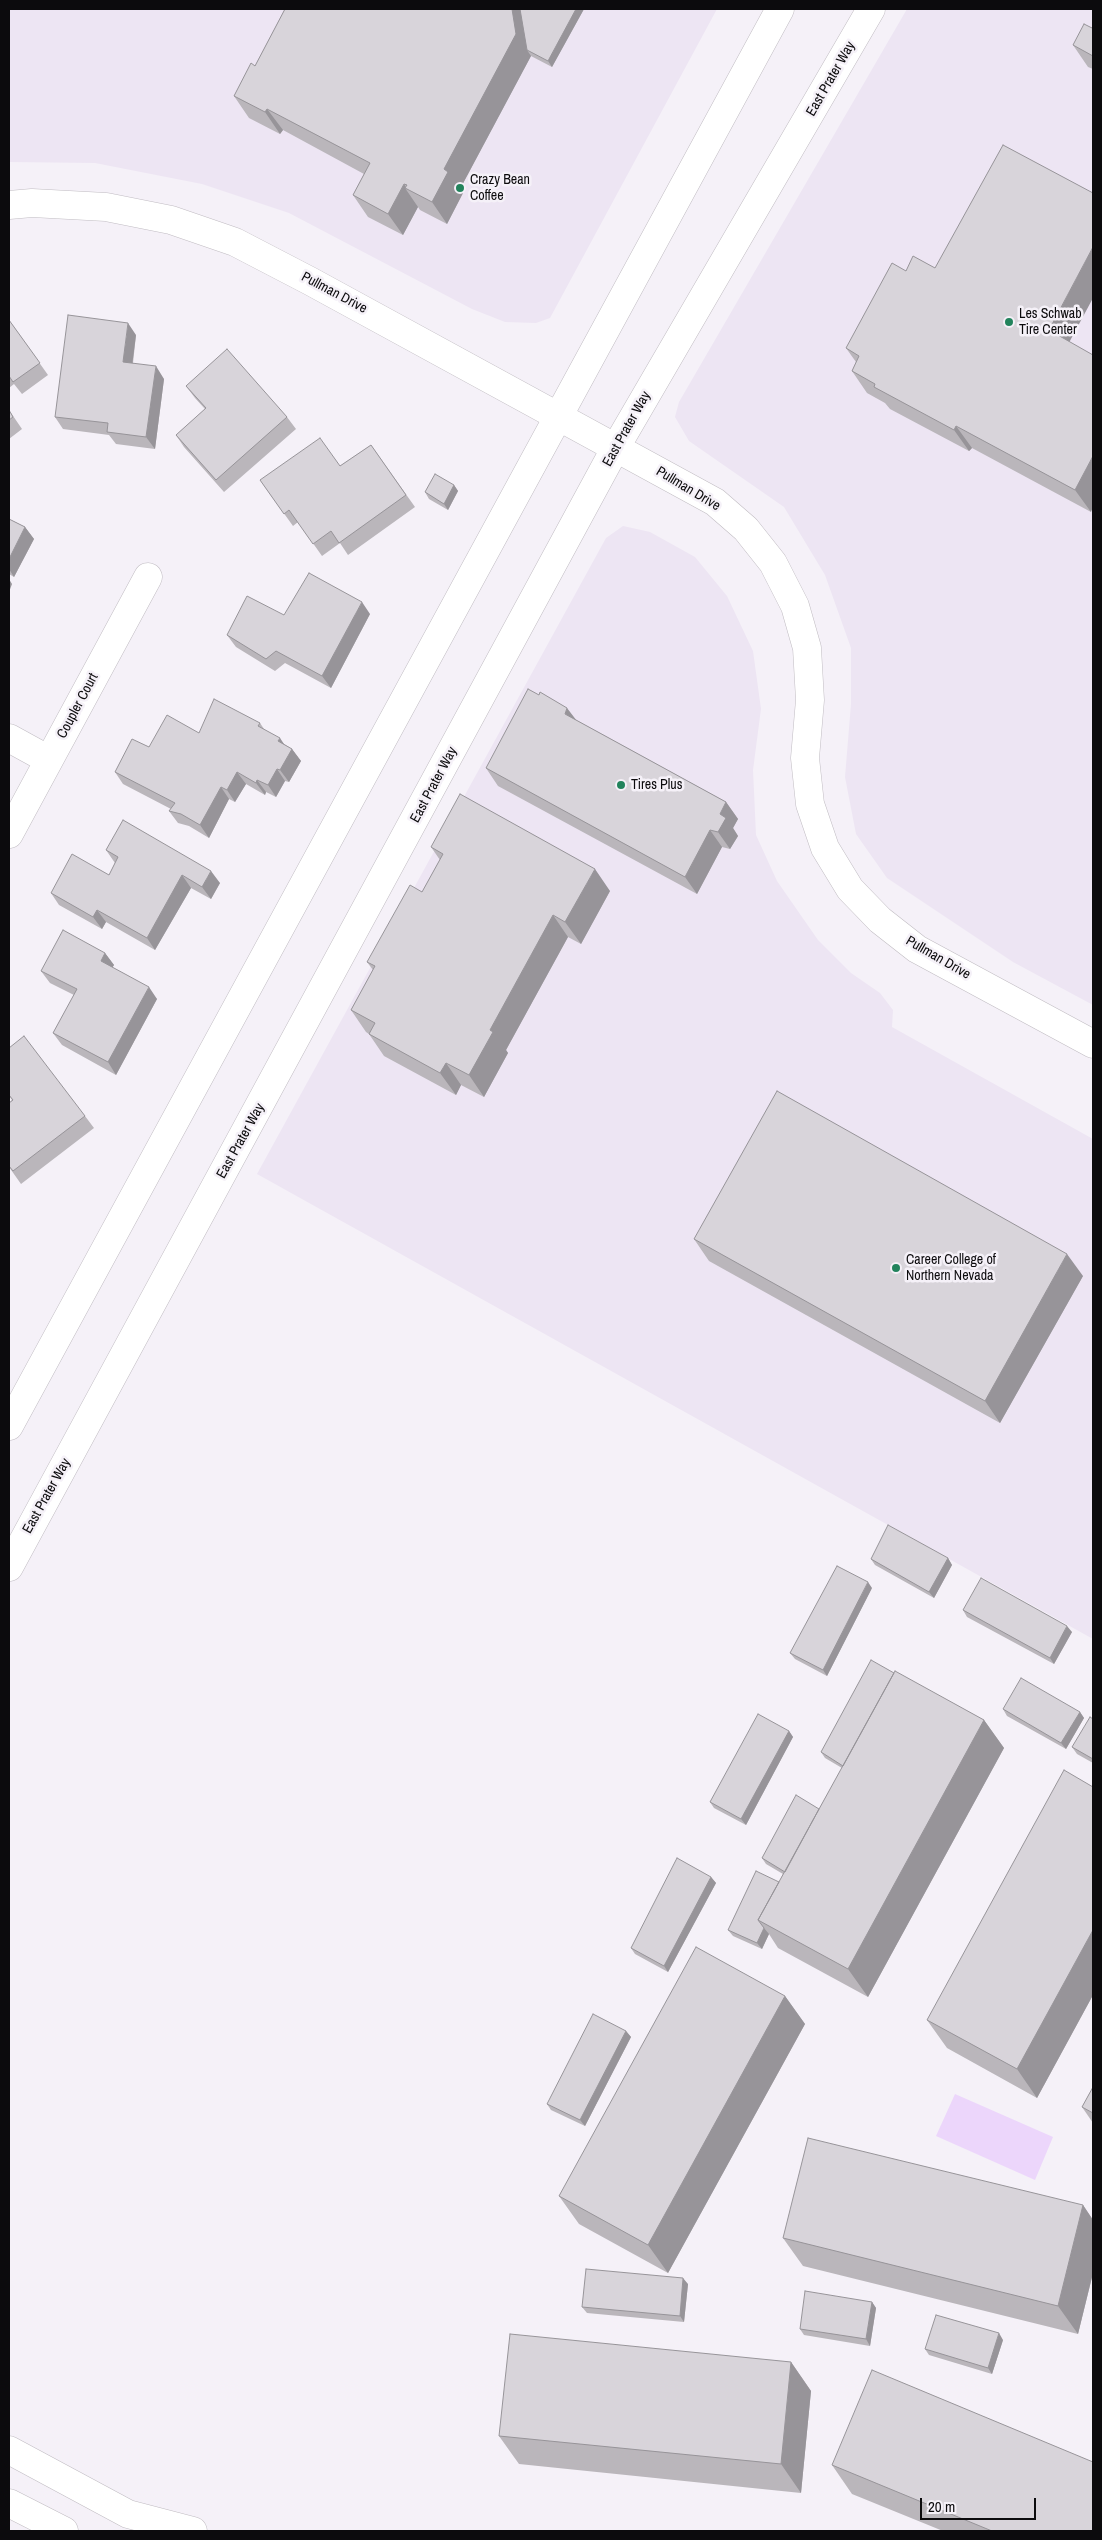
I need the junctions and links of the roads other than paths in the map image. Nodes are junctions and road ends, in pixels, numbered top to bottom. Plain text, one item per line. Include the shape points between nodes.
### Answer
1 (780, 9) edge
2 (870, 9) edge
3 (9, 205) edge
4 (557, 415) junction
5 (616, 447) junction
6 (148, 578) dead end
7 (9, 738) edge
8 (49, 760) junction
9 (9, 834) edge
10 (1093, 1044) edge
11 (9, 1426) edge
12 (9, 1567) edge
13 (9, 2450) edge
14 (9, 2503) edge
15 (64, 2531) edge
16 (193, 2531) edge

1 - 4 main road
2 - 5 main road, East Prater Way
3 - 4 main road, Pullman Drive via 106,207 171,220 235,242
4 - 5 main road, Pullman Drive
4 - 11 main road
5 - 10 main road, Pullman Drive via 715,502 746,529 773,563 795,606 807,648 810,700 805,758 810,804 825,848 850,889 880,920 917,949
5 - 12 main road, East Prater Way
6 - 8 main road, Coupler Court
7 - 8 main road
8 - 9 main road, Coupler Court
13 - 16 main road via 128,2514
14 - 15 main road

